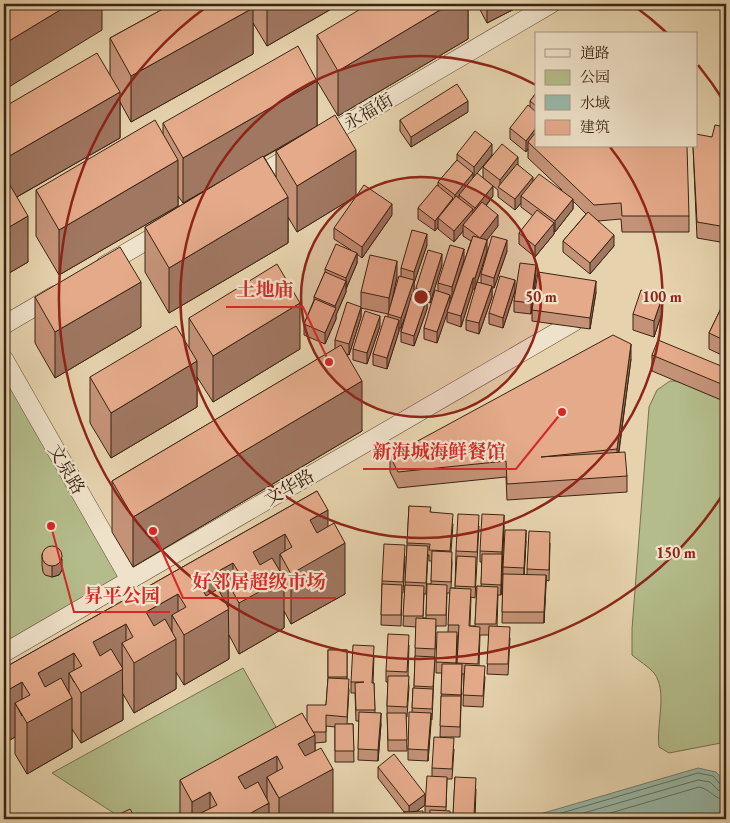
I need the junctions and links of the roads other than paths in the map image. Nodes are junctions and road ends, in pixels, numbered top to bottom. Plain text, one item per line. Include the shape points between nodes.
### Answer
1 (551, 4) edge
2 (233, 190) edge
3 (182, 220) edge
4 (89, 275) edge
5 (72, 285) edge
6 (574, 322) edge
7 (4, 325) edge
8 (4, 359) edge
9 (130, 580) junction
10 (4, 653) edge

1 - 2 street, 永福街
3 - 4 street
5 - 7 street
6 - 9 street, 文华路
8 - 9 street, 文泉路
9 - 10 street, 文华路

